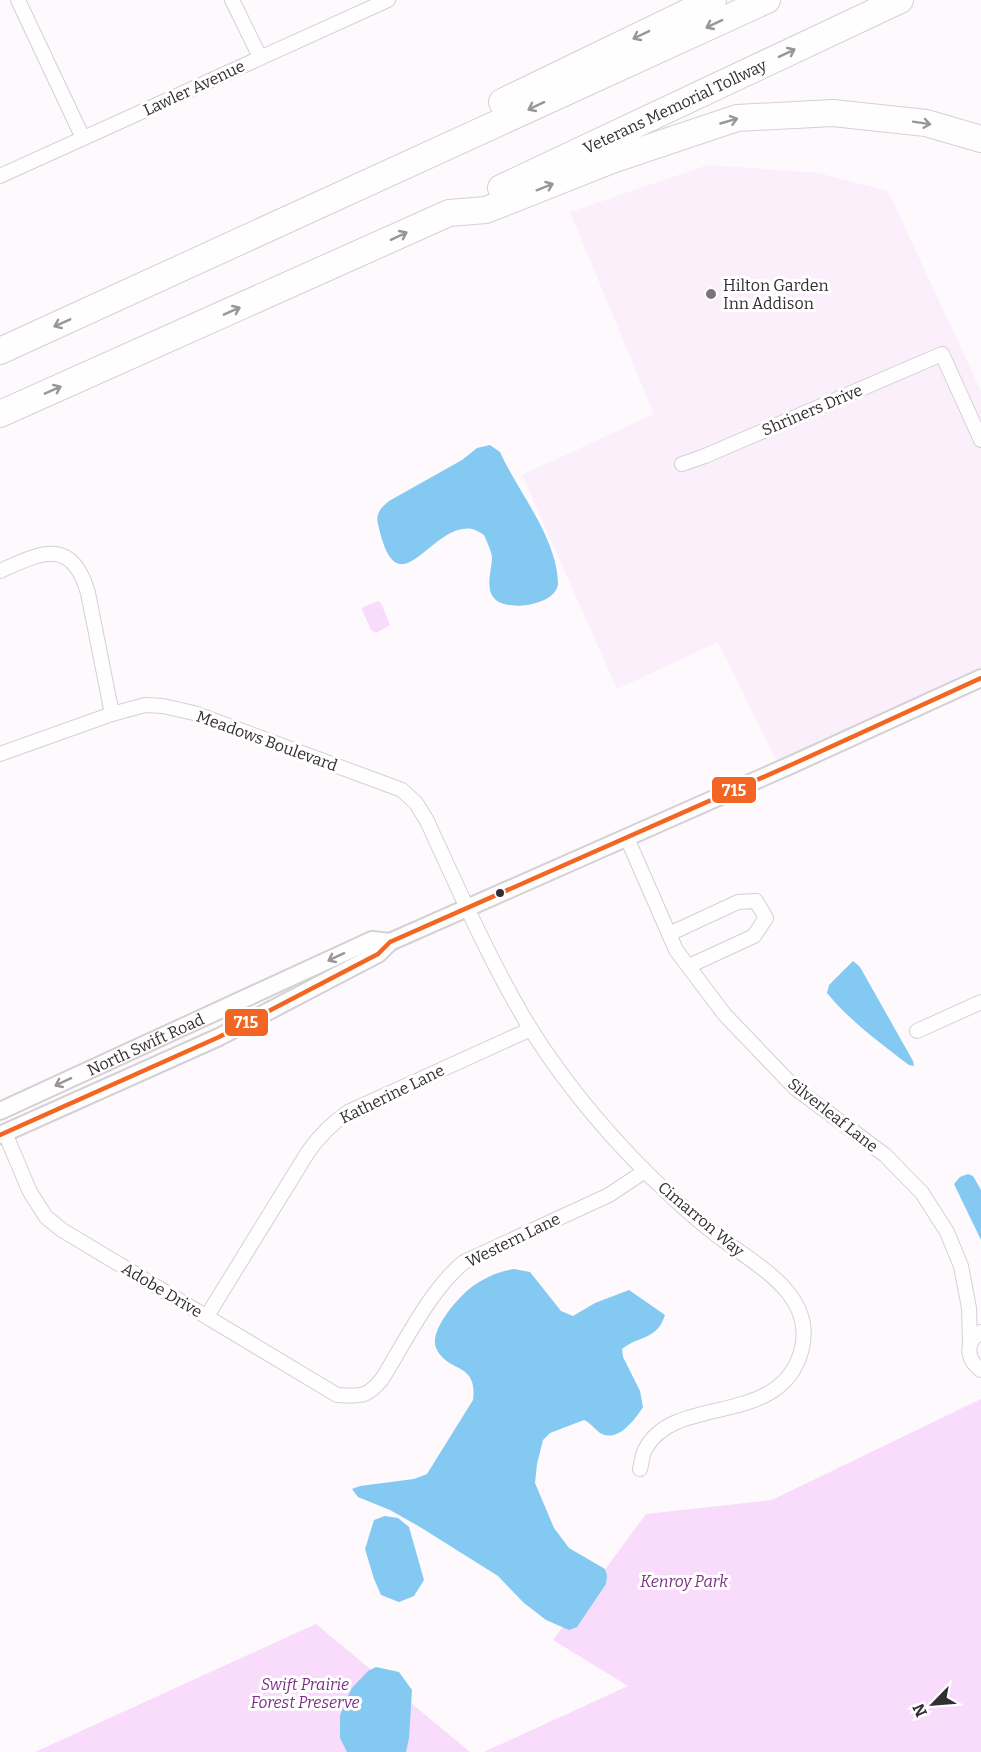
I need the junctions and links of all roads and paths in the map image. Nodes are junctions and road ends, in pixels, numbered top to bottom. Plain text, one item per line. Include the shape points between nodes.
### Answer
1 (18, 0) edge
2 (232, 0) edge
3 (388, 0) edge
4 (712, 0) edge
5 (767, 0) edge
6 (900, 0) edge
7 (260, 57) junction
8 (83, 138) junction
9 (981, 139) edge
10 (0, 176) edge
11 (449, 213) junction
12 (116, 298) junction
13 (0, 351) edge
14 (0, 414) edge
15 (981, 440) edge
16 (682, 464) dead end
17 (0, 571) edge
18 (981, 678) edge
19 (112, 714) junction
20 (0, 754) edge
21 (627, 838) junction
22 (468, 908) junction
23 (669, 934) junction
24 (390, 942) junction
25 (689, 966) junction
26 (981, 1002) edge
27 (531, 1029) junction
28 (917, 1031) dead end
29 (0, 1111) edge
30 (3, 1134) edge
31 (645, 1171) junction
32 (207, 1316) junction
33 (981, 1332) edge
34 (970, 1343) junction
35 (981, 1370) edge
36 (364, 1395) joint
37 (640, 1470) dead end

1 - 8 street
2 - 7 street
3 - 7 street, Lawler Avenue
4 -> 12 highway via 180,261
5 -> 12 highway
11 -> 6 highway, Veterans Memorial Tollway
7 - 8 street, Lawler Avenue
8 - 10 street, Lawler Avenue
11 -> 9 highway via 486,210 612,160 737,118 833,113 926,123
14 -> 11 highway, Veterans Memorial Tollway
12 -> 13 highway
15 - 16 street, Shriners Drive via 942,354
17 - 19 street via 35,555 56,553 74,564 83,577
18 - 21 street, North Swift Road
19 - 20 street, Meadows Boulevard
19 - 22 street, Meadows Boulevard via 145,705 194,713 402,790 427,821
21 - 22 street, North Swift Road
21 - 23 street, Silverleaf Lane
22 - 24 street, North Swift Road
22 - 27 street, Cimarron Way
23 - 25 street, Silverleaf Lane
23 - 25 street via 738,902 756,901 766,918 754,936
24 -> 29 street, North Swift Road via 372,940
24 - 30 street, North Swift Road via 378,954 219,1037
25 - 34 street, Silverleaf Lane via 725,1015 795,1088 885,1155 922,1192 947,1232 961,1266 969,1308
26 - 28 street
27 - 31 street, Cimarron Way via 589,1109
27 - 32 street, Katherine Lane via 333,1122 308,1152
30 - 32 street, Adobe Drive via 46,1217
31 - 36 street, Western Lane via 609,1195 464,1262 436,1292 382,1379
31 - 37 street, Cimarron Way via 718,1236 788,1290 802,1317 803,1341 797,1363 782,1383 735,1407 688,1417 668,1427 645,1448
32 - 36 street, Adobe Drive via 337,1395
33 - 34 street
34 - 35 street, Silverleaf Lane via 970,1358

